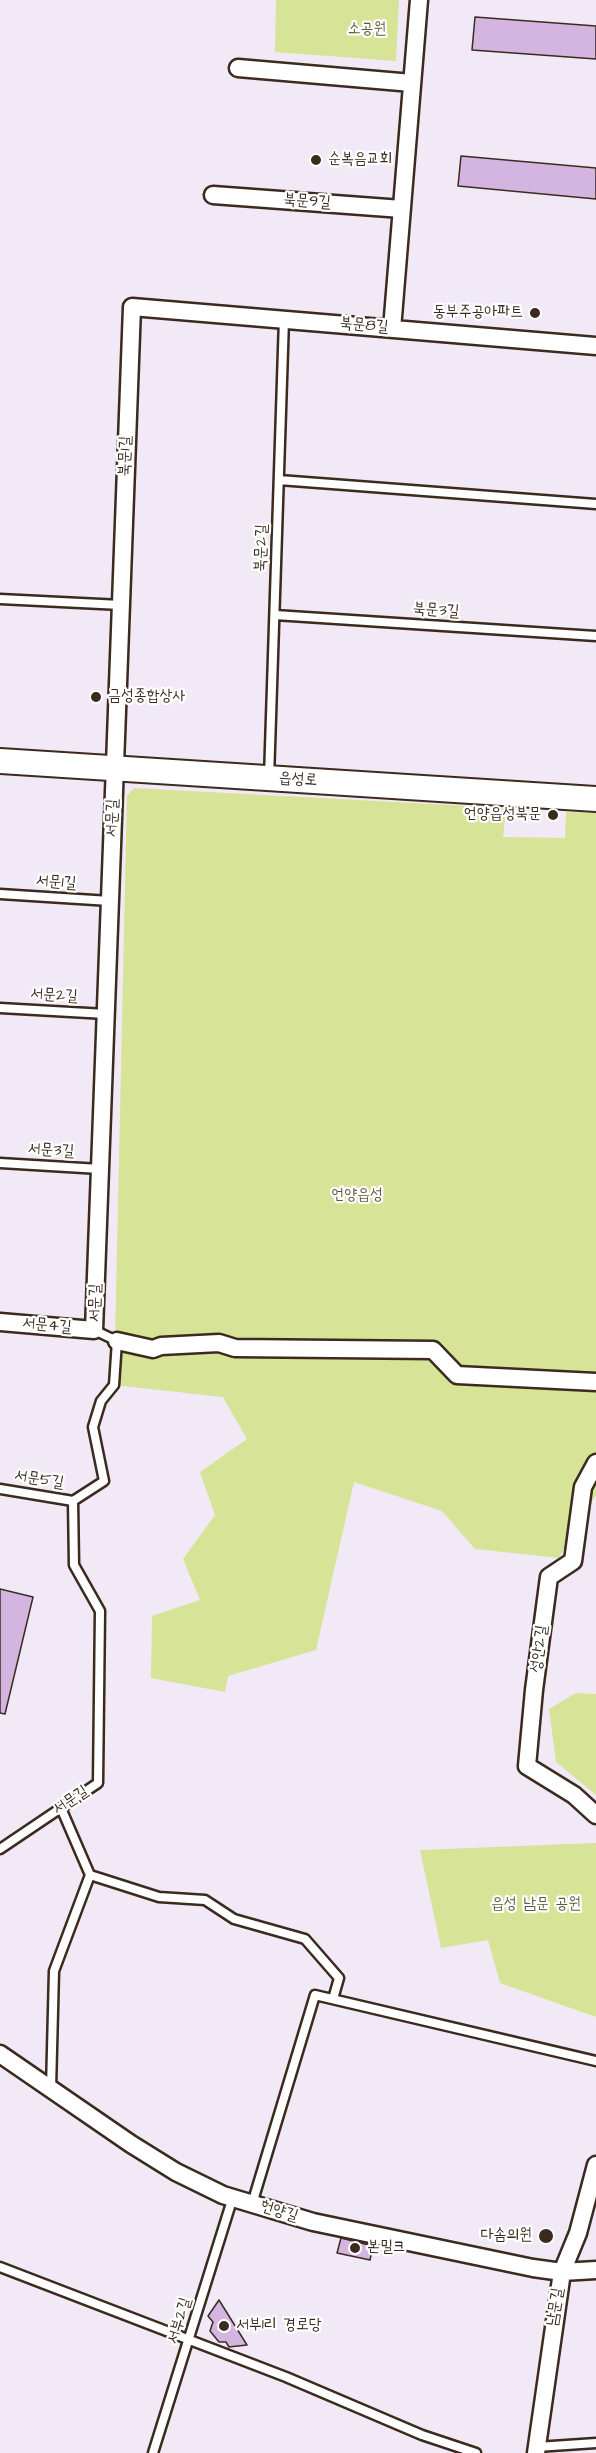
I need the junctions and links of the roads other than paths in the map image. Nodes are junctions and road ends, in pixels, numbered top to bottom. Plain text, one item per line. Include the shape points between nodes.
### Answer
1 (419, 0) edge
2 (237, 68) dead end
3 (412, 83) junction
4 (213, 195) dead end
5 (402, 209) junction
6 (132, 306) joint
7 (284, 319) junction
8 (392, 329) junction
9 (596, 346) edge
10 (279, 480) junction
11 (596, 504) edge
12 (0, 599) edge
13 (121, 605) junction
14 (275, 615) junction
15 (596, 636) edge
16 (0, 761) edge
17 (115, 768) junction
18 (269, 778) junction
19 (596, 799) edge
20 (0, 894) edge
21 (110, 901) junction
22 (0, 1008) edge
23 (106, 1014) junction
24 (0, 1163) edge
25 (100, 1169) junction
26 (0, 1322) edge
27 (94, 1330) junction
28 (117, 1341) junction
29 (596, 1382) edge
30 (596, 1462) edge
31 (0, 1489) edge
32 (73, 1501) junction
33 (61, 1808) junction
34 (596, 1815) edge
35 (0, 1849) edge
36 (90, 1875) junction
37 (333, 1999) junction
38 (0, 2054) edge
39 (596, 2061) edge
40 (51, 2089) junction
41 (596, 2165) edge
42 (233, 2197) junction
43 (252, 2204) junction
44 (0, 2267) edge
45 (596, 2270) edge
46 (562, 2272) junction
47 (190, 2339) junction
48 (596, 2443) edge
49 (536, 2450) edge
50 (153, 2453) edge
51 (476, 2453) edge

1 - 3 street
2 - 3 street
3 - 5 street
4 - 5 street, 북문9길
5 - 8 street
6 - 7 street, 북문8길
6 - 13 street, 북문1길
7 - 8 street, 북문8길
7 - 10 lane, 북문2길
8 - 9 street, 북문8길
10 - 11 lane
10 - 14 lane, 북문2길
12 - 13 lane
13 - 17 street, 북문1길
14 - 15 lane, 북문3길
14 - 18 lane, 북문2길
16 - 17 street, 읍성로
17 - 18 street, 읍성로
17 - 21 street, 서문길
18 - 19 street, 읍성로
20 - 21 lane, 서문1길
21 - 23 street, 서문길
22 - 23 lane, 서문2길
23 - 25 street, 서문길
24 - 25 lane, 서문3길
25 - 27 street, 서문길
26 - 27 street, 서문4길
27 - 28 lane, 서문길
28 - 29 street via 153,1349 219,1343 235,1348 433,1350 458,1375
28 - 32 lane, 서문길 via 114,1384 101,1401 93,1427 104,1481
30 - 34 street, 성안2길 via 583,1487 573,1561 549,1577 527,1766 574,1795
31 - 32 lane, 서문5길
32 - 33 lane, 서문길 via 74,1565 99,1611 98,1783
33 - 35 lane, 서문길
33 - 36 lane
36 - 37 lane via 159,1897 205,1900 234,1919 305,1939 339,1978
36 - 40 lane via 54,1971
37 - 39 lane
37 - 43 lane via 315,1995
38 - 40 street, 헌양길
40 - 42 street, 헌양길 via 176,2172
41 - 46 street, 남문길 via 578,2233
42 - 43 street, 헌양길
42 - 47 lane, 서부2길
43 - 46 street, 헌양길 via 313,2222
44 - 47 lane
45 - 46 street, 헌양길
46 - 49 street, 남문길
47 - 50 lane, 서부2길
47 - 51 lane via 422,2435
48 - 49 lane

